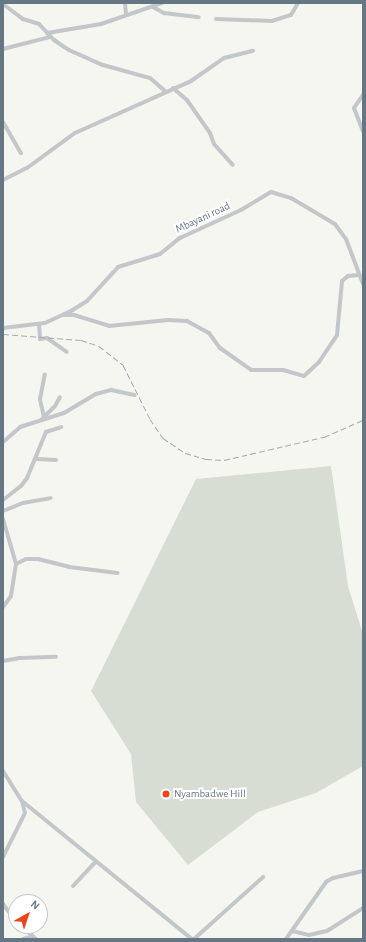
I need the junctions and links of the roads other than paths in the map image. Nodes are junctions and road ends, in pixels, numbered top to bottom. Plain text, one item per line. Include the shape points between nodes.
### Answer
1 (125, 3) edge
2 (162, 3) edge
3 (298, 3) edge
4 (3, 4) edge
5 (153, 7) junction
6 (126, 15) junction
7 (200, 18) dead end
8 (216, 19) dead end
9 (48, 32) junction
10 (50, 37) junction
11 (3, 49) edge
12 (253, 51) dead end
13 (173, 88) junction
14 (165, 92) junction
15 (363, 94) edge
16 (3, 122) edge
17 (363, 131) edge
18 (21, 153) dead end
19 (234, 165) dead end
20 (3, 180) edge
21 (358, 275) junction
22 (363, 284) edge
23 (62, 315) junction
24 (40, 324) junction
25 (3, 328) edge
26 (67, 352) dead end
27 (44, 374) dead end
28 (134, 395) dead end
29 (60, 397) dead end
30 (43, 418) junction
31 (61, 427) dead end
32 (3, 442) edge
33 (37, 459) junction
34 (56, 460) dead end
35 (51, 498) dead end
36 (3, 500) edge
37 (3, 511) edge
38 (3, 520) edge
39 (16, 564) junction
40 (118, 573) dead end
41 (3, 607) edge
42 (56, 657) dead end
43 (3, 661) edge
44 (3, 771) edge
45 (22, 801) junction
46 (3, 857) edge
47 (95, 862) junction
48 (363, 871) edge
49 (263, 878) dead end
50 (73, 886) dead end
51 (363, 908) edge
52 (292, 931) junction
53 (34, 938) edge
54 (23, 939) edge
55 (193, 939) edge
56 (286, 939) edge

1 - 6 street
2 - 5 street
3 - 8 street via 291,15 272,21
4 - 9 street via 23,19 37,22
5 - 6 street
5 - 7 street via 164,13
6 - 9 street via 101,24
9 - 10 street
10 - 11 street
10 - 14 street via 89,60 150,78
12 - 13 street via 224,58 196,78
13 - 14 street
13 - 19 street via 187,100 210,133 214,144
14 - 20 street via 75,133 27,168
15 - 17 street via 354,108
16 - 18 street
21 - 22 street, Mbayani road
21 - 23 street, Mbayani road via 346,239 335,224 291,198 271,192 241,210 180,238 160,254 118,267 87,301
21 - 23 street via 348,276 342,281 338,335 304,376 283,370 251,370 220,348 208,334 187,321 168,320 109,326 74,315
23 - 24 street, Mbayani road
24 - 25 street, Mbayani road
24 - 26 street via 40,339 47,338
27 - 30 street via 40,399
28 - 30 street via 114,390 102,392 64,413
29 - 30 street via 57,404
30 - 32 street via 20,427
31 - 33 street via 46,432
33 - 34 street
33 - 36 street via 22,484
35 - 37 street via 23,503
38 - 39 street
39 - 40 street via 26,559 38,559 69,567
39 - 41 street via 11,596
42 - 43 street
44 - 45 street
45 - 46 street via 25,808 23,819
45 - 47 street
47 - 50 street
47 - 55 street
48 - 52 street via 326,882
49 - 55 street
51 - 52 street via 346,921 315,934
52 - 56 street
53 - 54 street

